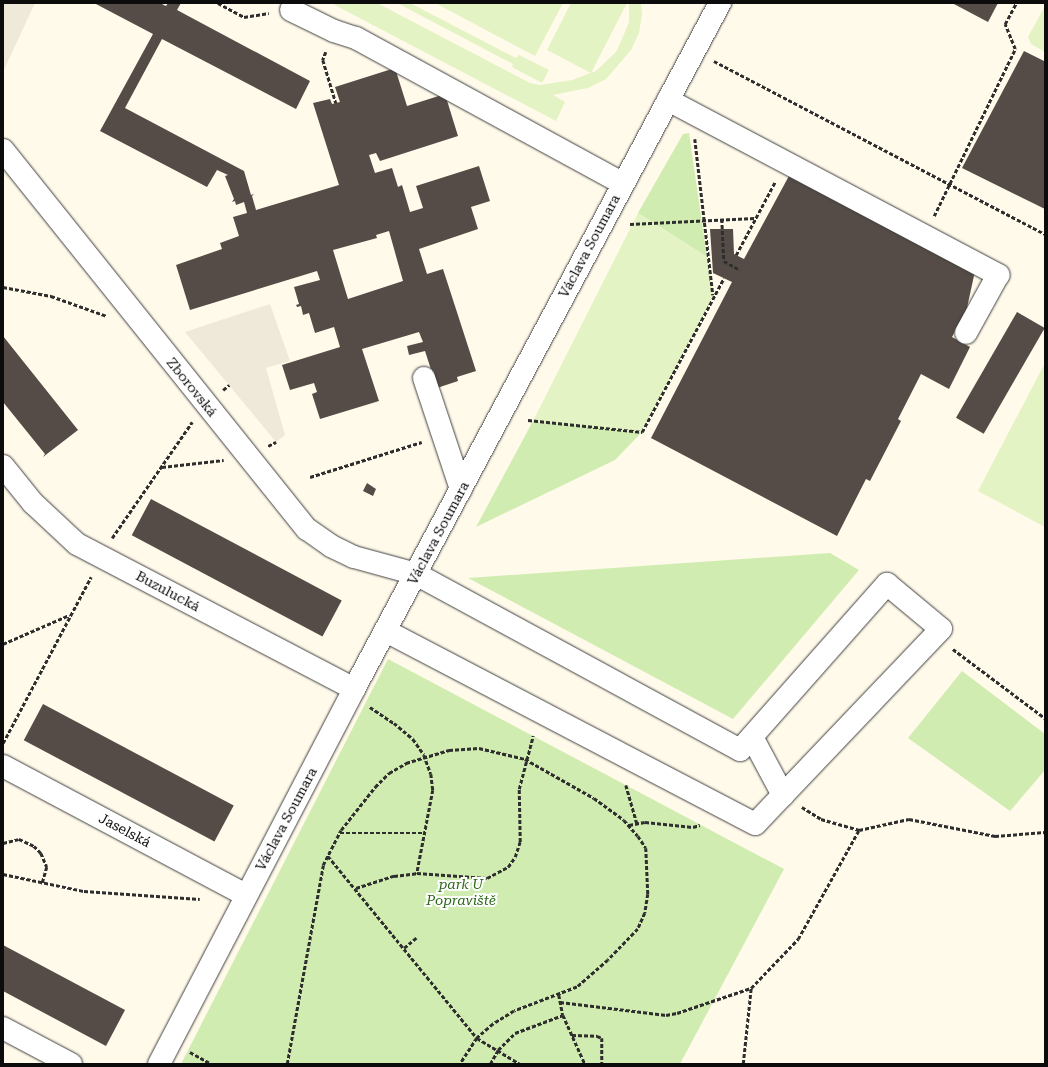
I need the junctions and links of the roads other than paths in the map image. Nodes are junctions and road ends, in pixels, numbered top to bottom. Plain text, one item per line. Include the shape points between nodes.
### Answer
1 (720, 3) edge
2 (291, 10) road end
3 (668, 100) junction
4 (3, 150) edge
5 (622, 183) junction
6 (966, 334) dead end
7 (424, 378) dead end
8 (3, 466) edge
9 (461, 489) junction
10 (416, 574) junction
11 (386, 631) junction
12 (352, 693) junction
13 (752, 737) junction
14 (3, 766) edge
15 (783, 795) junction
16 (246, 895) junction
17 (3, 1028) edge
18 (71, 1064) edge
19 (158, 1064) edge

1 - 3 street, Václava Soumara
2 - 5 street via 334,31 356,38
3 - 5 street, Václava Soumara
3 - 6 street via 998,275
4 - 10 street, Zborovská via 307,529 330,546 354,557
5 - 9 street, Václava Soumara
7 - 9 street
8 - 12 street, Buzulucká via 33,503 78,544
9 - 10 street, Václava Soumara
10 - 11 street, Václava Soumara
10 - 13 street, Zborovská via 740,750
11 - 12 street, Václava Soumara
11 - 15 street via 755,824
12 - 16 street, Václava Soumara
13 - 15 street
13 - 15 street via 887,584 941,629
14 - 16 street, Jaselská
16 - 19 street, Václava Soumara
17 - 18 street

